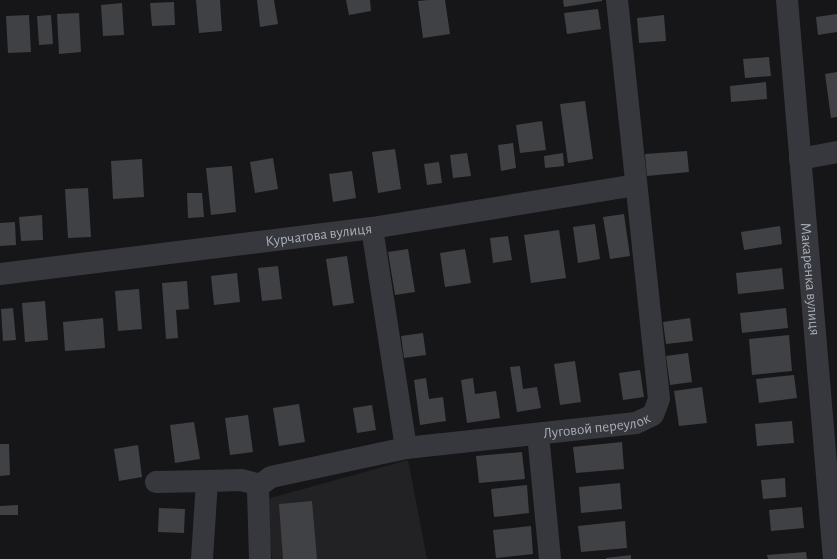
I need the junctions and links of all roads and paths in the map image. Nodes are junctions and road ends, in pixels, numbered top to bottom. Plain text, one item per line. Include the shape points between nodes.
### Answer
1 (617, 0) edge
2 (787, 0) edge
3 (837, 152) edge
4 (800, 159) junction
5 (636, 185) junction
6 (372, 228) junction
7 (0, 274) edge
8 (538, 434) junction
9 (830, 435) edge
10 (406, 448) junction
11 (207, 481) junction
12 (156, 482) dead end
13 (260, 484) junction
14 (202, 559) edge
15 (260, 559) edge
16 (550, 559) edge
17 (834, 559) edge

1 - 5 street, Луговой переулок
2 - 4 street, Макаренка вулиця
3 - 4 street
4 - 9 street, Макаренка вулиця
5 - 6 street, Курчатова вулиця
5 - 8 street, Луговой переулок via 659,399 657,407 653,415 636,423
6 - 7 street, Курчатова вулиця
6 - 10 street
8 - 10 street, Луговой переулок
8 - 16 street
9 - 17 street, Макаренка вулиця
10 - 13 street, Луговой переулок via 272,477
11 - 12 street
11 - 13 street via 241,480
11 - 14 street
13 - 15 street via 257,498

